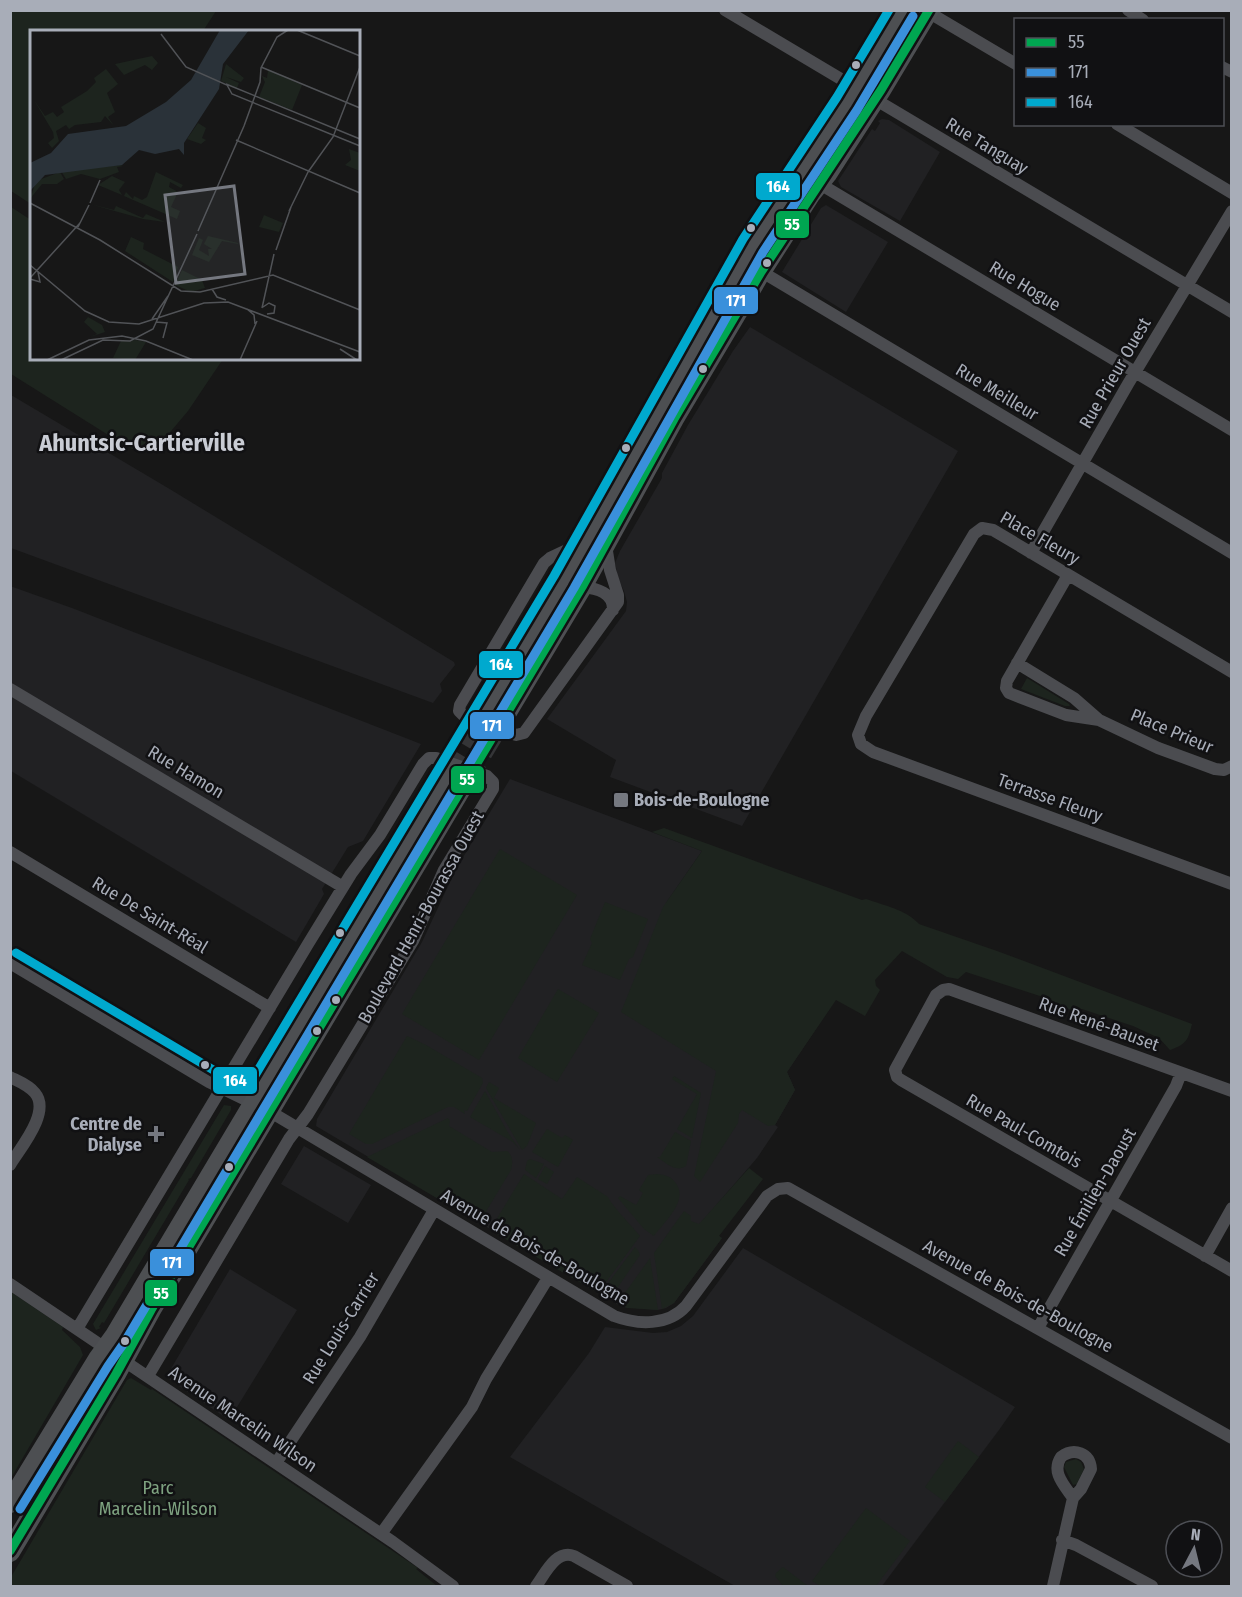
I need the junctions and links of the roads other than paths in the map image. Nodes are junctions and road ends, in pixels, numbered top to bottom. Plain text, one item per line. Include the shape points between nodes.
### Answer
1 (725, 10) edge
2 (903, 10) edge
3 (929, 11) edge
4 (1014, 63) edge
5 (855, 88) junction
6 (875, 100) junction
7 (1120, 126) edge
8 (801, 173) junction
9 (819, 184) junction
10 (1232, 193) edge
11 (1232, 211) edge
12 (753, 267) junction
13 (1187, 286) junction
14 (1232, 312) edge
15 (1135, 372) junction
16 (1232, 430) edge
17 (1083, 465) junction
18 (586, 542) junction
19 (606, 544) junction
20 (1031, 553) junction
21 (1232, 553) edge
22 (539, 573) junction
23 (1068, 575) junction
24 (573, 584) junction
25 (613, 610) junction
26 (1017, 663) junction
27 (1232, 672) edge
28 (10, 688) edge
29 (493, 719) tunnel mouth
30 (1099, 720) junction
31 (859, 741) joint
32 (1232, 766) edge
33 (459, 775) tunnel mouth
34 (10, 852) edge
35 (1232, 884) edge
36 (343, 887) junction
37 (10, 963) edge
38 (955, 990) joint
39 (270, 1008) junction
40 (1181, 1073) junction
41 (10, 1077) edge
42 (223, 1088) junction
43 (1232, 1091) edge
44 (261, 1107) junction
45 (298, 1128) junction
46 (10, 1165) edge
47 (1110, 1202) junction
48 (1232, 1208) edge
49 (434, 1210) junction
50 (1204, 1256) junction
51 (1232, 1271) edge
52 (548, 1278) junction
53 (10, 1284) edge
54 (1038, 1328) junction
55 (77, 1329) junction
56 (105, 1349) junction
57 (122, 1360) junction
58 (148, 1376) junction
59 (1232, 1438) edge
60 (276, 1463) junction
61 (1073, 1498) dead end
62 (10, 1503) edge
63 (381, 1534) junction
64 (1062, 1540) junction
65 (10, 1552) edge
66 (453, 1587) edge
67 (536, 1587) edge
68 (627, 1587) edge
69 (1053, 1587) edge
70 (1152, 1587) edge

1 - 5 street, Rue Tanguay
2 - 5 main road
3 - 4 street
3 - 6 main road
5 - 6 street, Rue Tanguay
5 - 8 main road
6 - 9 main road
6 - 13 street, Rue Tanguay
7 - 10 street
8 - 9 street, Rue Hogue
8 - 12 main road via 753,246
9 - 12 main road
9 - 15 street, Rue Hogue
11 - 13 street, Rue Prieur Ouest
12 - 17 street, Rue Meilleur
12 - 18 main road via 669,393
12 - 19 main road
13 - 14 street, Rue Tanguay
13 - 15 street, Rue Prieur Ouest
15 - 16 street, Rue Hogue
15 - 17 street, Rue Prieur Ouest
17 - 20 street, Rue Prieur Ouest
17 - 21 street, Rue Meilleur
18 - 22 street via 550,558
18 - 24 main road
19 - 24 main road
19 - 25 street via 618,595
20 - 23 street, Place Fleury
20 - 31 street, Place Fleury via 989,528 976,532 866,716 859,729
22 - 24 street via 555,570
22 - 25 street via 460,705 463,715 523,735
23 - 26 street, Place Prieur
23 - 27 street, Place Fleury
24 - 25 street via 597,589 613,603
24 - 29 main road
26 - 30 street, Place Prieur via 1074,698
26 - 30 street, Place Prieur via 1006,685 1010,695 1066,715
28 - 36 street, Rue Hamon
30 - 32 street, Place Prieur via 1213,768
31 - 35 street, Terrasse Fleury via 873,752
33 - 44 main road, Boulevard Henri-Bourassa Ouest
34 - 39 street, Rue De Saint-Réal
36 - 39 street, Boulevard Henri-Bourassa Ouest
36 - 45 street, Boulevard Henri-Bourassa Ouest via 380,836 426,760 436,758 491,779 491,793 444,870 413,941
37 - 42 street, Avenue de Bois-de-Boulogne
38 - 40 street, Rue René-Bauset
38 - 47 street, Rue Paul-Comtois via 943,990 935,997 895,1067 897,1077
39 - 42 street, Boulevard Henri-Bourassa Ouest
40 - 43 street, Rue René-Bauset
40 - 47 street, Rue Émilien-Daoust
41 - 46 street via 34,1091 40,1107 37,1121
42 - 44 street, Avenue de Bois-de-Boulogne
42 - 55 street, Boulevard Henri-Bourassa Ouest
44 - 45 street, Avenue de Bois-de-Boulogne
44 - 56 main road, Boulevard Henri-Bourassa Ouest
44 - 57 main road, Boulevard Henri-Bourassa Ouest
45 - 49 street, Avenue de Bois-de-Boulogne
45 - 58 street, Boulevard Henri-Bourassa Ouest
47 - 50 street, Rue Paul-Comtois
47 - 54 street, Rue Émilien-Daoust
48 - 50 street
49 - 52 street, Avenue de Bois-de-Boulogne
49 - 60 street, Rue Louis-Carrier via 360,1337
50 - 51 street, Rue Paul-Comtois
52 - 54 street, Avenue de Bois-de-Boulogne via 618,1318 653,1322 671,1318 686,1306 770,1194 788,1188
52 - 63 street via 472,1407
53 - 55 street, Avenue Marcelin Wilson
54 - 59 street, Avenue de Bois-de-Boulogne
55 - 56 street, Avenue Marcelin Wilson
56 - 57 street, Avenue Marcelin Wilson
56 - 62 main road, Boulevard Henri-Bourassa Ouest
57 - 58 street, Avenue Marcelin Wilson
57 - 65 main road, Boulevard Henri-Bourassa Ouest
58 - 60 street, Avenue Marcelin Wilson
60 - 63 street, Avenue Marcelin Wilson
61 - 64 street
63 - 66 street, Avenue Marcelin Wilson
64 - 69 street
64 - 70 street
67 - 68 street via 558,1557 566,1554

